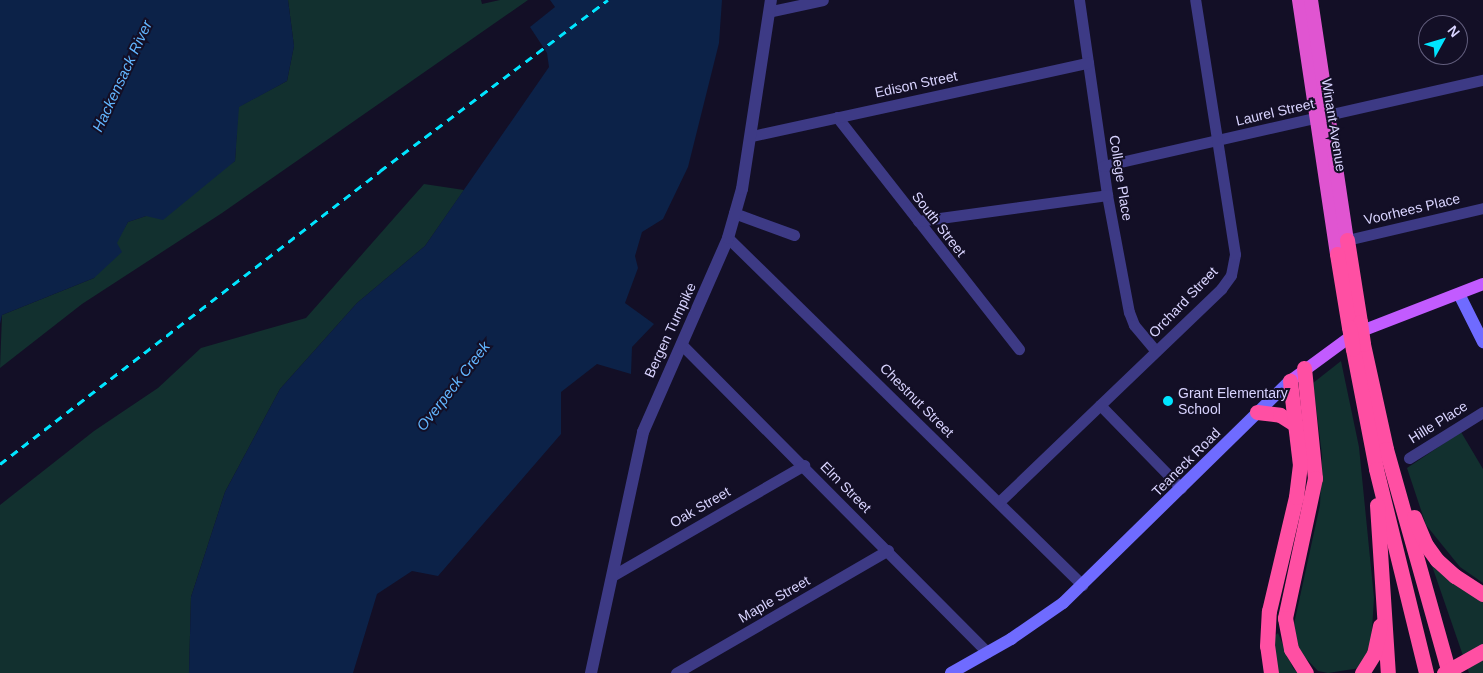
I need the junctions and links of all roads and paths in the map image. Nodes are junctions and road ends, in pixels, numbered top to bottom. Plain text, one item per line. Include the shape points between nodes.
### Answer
1 (823, 0) edge
2 (1079, 0) edge
3 (1195, 0) edge
4 (1299, 0) edge
5 (1311, 0) edge
6 (772, 5) edge
7 (1088, 63) junction
8 (1483, 80) edge
9 (1322, 116) junction
10 (837, 117) junction
11 (752, 136) junction
12 (1217, 140) junction
13 (1103, 166) junction
14 (1107, 195) junction
15 (1483, 208) edge
16 (734, 213) junction
17 (918, 221) junction
18 (794, 235) dead end
19 (728, 238) junction
20 (1347, 240) junction
21 (1337, 254) joint
22 (1483, 284) edge
23 (1459, 294) junction
24 (1354, 324) junction
25 (1483, 342) edge
26 (682, 345) junction
27 (1358, 347) junction
28 (1019, 349) dead end
29 (1156, 351) junction
30 (1304, 368) junction
31 (1290, 381) junction
32 (1100, 405) junction
33 (1257, 412) junction
34 (1483, 412) edge
35 (1296, 425) junction
36 (1409, 458) dead end
37 (804, 465) junction
38 (1376, 469) junction
39 (1394, 479) junction
40 (1181, 488) junction
41 (999, 502) junction
42 (888, 550) junction
43 (612, 576) junction
44 (1082, 585) junction
45 (1382, 590) junction
46 (1483, 594) edge
47 (1483, 651) edge
48 (987, 652) junction
49 (591, 673) edge
50 (676, 673) edge
51 (952, 673) edge
52 (1271, 673) edge
53 (1306, 673) edge
54 (1362, 673) edge
55 (1388, 673) edge
56 (1426, 673) edge
57 (1444, 673) edge
58 (1449, 673) edge

1 - 6 street
2 - 7 street, College Place
3 - 12 street, Orchard Street
4 - 9 highway, Winant Avenue
5 - 9 highway, Winant Avenue
6 - 11 street, Bergen Turnpike
7 - 10 street, Edison Street
7 - 13 street, College Place
8 - 9 street, Laurel Street
9 - 12 street, Laurel Street
9 - 20 highway, Winant Avenue
9 - 21 highway, Winant Avenue
10 - 11 street, Edison Street
10 - 17 street, South Street
11 - 16 street, Bergen Turnpike via 742,190
12 - 13 street, Laurel Street
12 - 29 street, Orchard Street via 1234,264 1226,284
13 - 14 street, College Place
14 - 17 street
14 - 29 street, College Place via 1129,312 1134,325
15 - 20 street, Voorhees Place
16 - 18 street
16 - 19 street, Bergen Turnpike
17 - 28 street, South Street
19 - 26 street, Bergen Turnpike
19 - 41 street, Chestnut Street
20 - 24 highway
21 - 24 highway
22 - 23 main road, Teaneck Road
23 - 25 main road
23 - 30 main road, Teaneck Road via 1354,334
24 - 27 highway, bridge
26 - 37 street, Elm Street
26 - 43 street, Bergen Turnpike via 643,432
27 - 38 highway
27 - 39 highway
29 - 32 street, Orchard Street
30 - 31 main road, Teaneck Road
30 - 53 highway via 1315,478 1285,618 1291,649
31 - 33 main road, Teaneck Road
31 - 35 highway
32 - 40 street
32 - 41 street, Orchard Street
33 - 35 highway via 1280,415
33 - 40 main road, Teaneck Road
34 - 36 street, Hille Place
35 - 52 highway via 1300,451 1298,487 1267,622
37 - 42 street, Elm Street
37 - 43 street, Oak Street
38 - 45 highway
38 - 56 highway
39 - 46 highway via 1433,556 1455,576
39 - 58 highway
40 - 44 main road, Teaneck Road
41 - 44 street, Chestnut Street
42 - 48 street, Elm Street
42 - 50 street, Maple Street
43 - 49 street, Bergen Turnpike
44 - 48 main road, Teaneck Road via 1038,622
45 - 54 highway via 1376,647
45 - 55 highway
47 - 57 highway, bridge
48 - 51 main road, Teaneck Road

